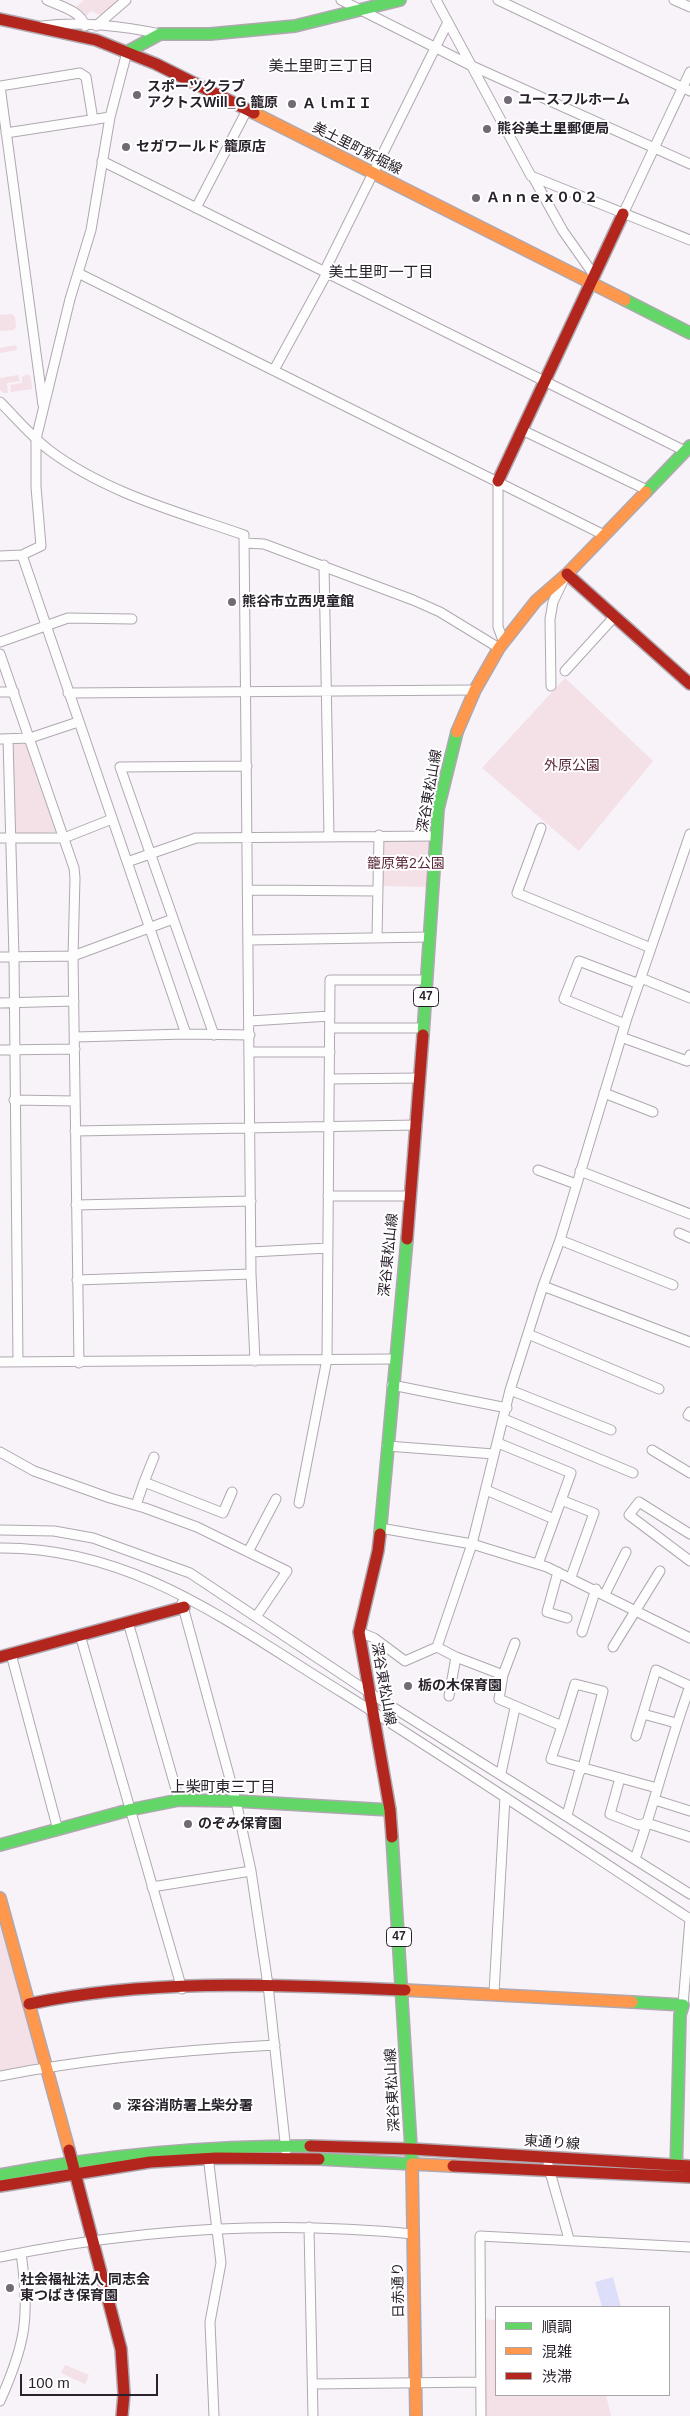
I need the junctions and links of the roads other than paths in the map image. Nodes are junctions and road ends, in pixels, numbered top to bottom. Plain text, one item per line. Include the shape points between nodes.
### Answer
1 (47, 0) edge
2 (126, 0) edge
3 (341, 0) edge
4 (400, 0) edge
5 (436, 0) edge
6 (498, 0) edge
7 (674, 0) edge
8 (690, 7) edge
9 (360, 10) junction
10 (0, 19) edge
11 (448, 22) junction
12 (40, 26) junction
13 (85, 26) junction
14 (96, 26) junction
15 (160, 34) junction
16 (436, 48) junction
17 (127, 52) junction
18 (470, 65) junction
19 (690, 72) edge
20 (0, 86) edge
21 (686, 89) edge
22 (246, 110) junction
23 (110, 117) junction
24 (92, 120) junction
25 (6, 133) junction
26 (653, 148) junction
27 (102, 161) junction
28 (690, 164) edge
29 (374, 174) junction
30 (534, 177) junction
31 (196, 208) junction
32 (622, 214) junction
33 (690, 240) edge
34 (78, 273) junction
35 (325, 273) junction
36 (592, 279) junction
37 (689, 331) edge
38 (274, 370) junction
39 (546, 381) junction
40 (45, 388) junction
41 (0, 402) edge
42 (522, 430) junction
43 (36, 439) junction
44 (687, 448) edge
45 (498, 481) junction
46 (647, 490) junction
47 (604, 534) junction
48 (244, 543) junction
49 (22, 555) junction
50 (0, 556) edge
51 (324, 565) junction
52 (567, 574) junction
53 (614, 616) junction
54 (132, 619) dead end
55 (46, 626) junction
56 (0, 642) edge
57 (501, 646) junction
58 (0, 654) edge
59 (565, 671) dead end
60 (690, 684) edge
61 (551, 686) dead end
62 (326, 690) junction
63 (475, 690) junction
64 (0, 692) edge
65 (14, 692) junction
66 (246, 692) junction
67 (68, 693) junction
68 (78, 722) junction
69 (30, 738) junction
70 (4, 739) edge
71 (247, 766) junction
72 (112, 819) junction
73 (541, 828) dead end
74 (690, 834) edge
75 (379, 835) junction
76 (329, 836) junction
77 (436, 836) junction
78 (0, 838) edge
79 (11, 838) junction
80 (64, 838) junction
81 (248, 838) junction
82 (149, 854) junction
83 (128, 862) junction
84 (248, 890) junction
85 (378, 891) junction
86 (172, 919) junction
87 (150, 928) junction
88 (430, 937) junction
89 (377, 938) junction
90 (249, 940) junction
91 (651, 948) junction
92 (14, 956) junction
93 (72, 956) junction
94 (0, 957) edge
95 (427, 980) junction
96 (640, 981) junction
97 (690, 998) edge
98 (74, 1001) junction
99 (0, 1002) edge
100 (14, 1002) junction
101 (330, 1016) junction
102 (250, 1021) junction
103 (625, 1024) junction
104 (330, 1028) junction
105 (424, 1028) junction
106 (186, 1034) junction
107 (214, 1034) junction
108 (250, 1035) junction
109 (75, 1036) junction
110 (621, 1038) junction
111 (75, 1049) junction
112 (0, 1050) edge
113 (13, 1050) junction
114 (250, 1052) junction
115 (330, 1052) junction
116 (690, 1054) edge
117 (420, 1078) junction
118 (330, 1079) junction
119 (604, 1092) junction
120 (14, 1100) junction
121 (75, 1101) junction
122 (653, 1112) dead end
123 (417, 1125) junction
124 (251, 1126) junction
125 (329, 1126) junction
126 (75, 1131) junction
127 (538, 1170) dead end
128 (580, 1171) junction
129 (576, 1184) junction
130 (328, 1196) junction
131 (410, 1196) junction
132 (251, 1201) junction
133 (76, 1205) junction
134 (690, 1214) edge
135 (679, 1234) dead end
136 (690, 1238) edge
137 (560, 1240) junction
138 (328, 1248) junction
139 (251, 1252) junction
140 (251, 1274) junction
141 (77, 1280) junction
142 (673, 1285) dead end
143 (542, 1286) junction
144 (528, 1334) junction
145 (690, 1342) edge
146 (327, 1359) junction
147 (394, 1360) junction
148 (255, 1361) junction
149 (0, 1362) edge
150 (18, 1362) junction
151 (78, 1363) junction
152 (392, 1385) junction
153 (659, 1389) dead end
154 (510, 1390) junction
155 (507, 1408) junction
156 (690, 1412) edge
157 (690, 1416) edge
158 (504, 1419) junction
159 (611, 1430) dead end
160 (498, 1443) junction
161 (387, 1446) junction
162 (652, 1450) dead end
163 (0, 1452) edge
164 (494, 1454) junction
165 (154, 1457) dead end
166 (690, 1472) edge
167 (633, 1473) dead end
168 (144, 1482) junction
169 (486, 1490) junction
170 (232, 1492) dead end
171 (276, 1499) dead end
172 (561, 1500) junction
173 (299, 1503) dead end
174 (136, 1505) junction
175 (554, 1519) junction
176 (380, 1528) junction
177 (0, 1530) edge
178 (690, 1534) edge
179 (472, 1544) junction
180 (0, 1548) edge
181 (248, 1552) junction
182 (626, 1552) dead end
183 (690, 1561) edge
184 (538, 1564) junction
185 (660, 1571) dead end
186 (558, 1572) junction
187 (571, 1578) junction
188 (596, 1589) junction
189 (180, 1593) junction
190 (605, 1594) junction
191 (184, 1607) junction
192 (635, 1609) junction
193 (256, 1617) junction
194 (567, 1618) dead end
195 (128, 1622) junction
196 (358, 1632) junction
197 (582, 1632) dead end
198 (80, 1636) junction
199 (690, 1638) edge
200 (515, 1643) dead end
201 (437, 1647) junction
202 (613, 1647) dead end
203 (6, 1656) edge
204 (456, 1656) junction
205 (503, 1674) junction
206 (368, 1691) junction
207 (449, 1696) dead end
208 (515, 1708) junction
209 (686, 1708) edge
210 (372, 1711) junction
211 (643, 1714) junction
212 (676, 1723) junction
213 (562, 1726) junction
214 (636, 1736) dead end
215 (583, 1767) junction
216 (500, 1773) junction
217 (620, 1778) junction
218 (657, 1788) junction
219 (505, 1797) junction
220 (179, 1800) junction
221 (655, 1800) junction
222 (236, 1801) junction
223 (129, 1810) junction
224 (390, 1810) junction
225 (690, 1811) edge
226 (567, 1815) junction
227 (647, 1823) junction
228 (58, 1830) junction
229 (690, 1837) edge
230 (0, 1845) edge
231 (635, 1859) junction
232 (251, 1871) junction
233 (152, 1887) junction
234 (690, 1894) edge
235 (0, 1898) edge
236 (268, 1984) junction
237 (182, 1989) junction
238 (402, 1990) junction
239 (494, 1993) junction
240 (29, 2004) junction
241 (683, 2005) junction
242 (275, 2045) junction
243 (46, 2067) junction
244 (0, 2076) edge
245 (412, 2149) junction
246 (286, 2152) junction
247 (207, 2154) junction
248 (412, 2164) junction
249 (548, 2164) junction
250 (690, 2166) edge
251 (74, 2167) junction
252 (676, 2171) junction
253 (0, 2175) edge
254 (690, 2176) edge
255 (0, 2186) edge
256 (310, 2227) junction
257 (218, 2228) junction
258 (413, 2234) junction
259 (569, 2239) junction
260 (92, 2240) junction
261 (690, 2247) edge
262 (20, 2253) junction
263 (0, 2257) edge
264 (481, 2382) junction
265 (314, 2384) junction
266 (415, 2384) junction
267 (0, 2401) edge
268 (122, 2416) edge
269 (214, 2416) edge
270 (313, 2416) edge
271 (416, 2416) edge
272 (481, 2416) edge

1 - 13 street via 78,14
2 - 14 street
3 - 9 street
4 - 9 street
5 - 11 street
6 - 21 street
7 - 8 street
9 - 15 street via 295,26 210,34
9 - 16 street
10 - 12 street, 美土里町新堀線
11 - 16 street
11 - 18 street
12 - 13 street
12 - 17 street, 美土里町新堀線 via 96,40
13 - 14 street
14 - 15 street via 135,28
15 - 17 street
16 - 18 street
16 - 29 street
17 - 22 street, 美土里町新堀線
17 - 23 street
18 - 26 street
18 - 30 street
19 - 21 street
20 - 24 street via 80,73 86,77
20 - 25 street
21 - 26 street
22 - 29 street, 美土里町新堀線
22 - 31 street
23 - 24 street
23 - 27 street
24 - 25 street
25 - 40 street
26 - 28 street
26 - 32 street
27 - 31 street
27 - 34 street via 94,218
29 - 35 street
29 - 36 street, 美土里町新堀線
30 - 32 street
30 - 36 street
31 - 35 street
32 - 33 street
32 - 36 street
34 - 38 street
34 - 40 street
35 - 38 street
35 - 39 street
36 - 37 street, 美土里町新堀線
36 - 39 street
38 - 45 street
39 - 42 street
39 - 44 street
40 - 43 street via 44,409
41 - 43 street
42 - 45 street
42 - 46 street
43 - 48 street via 82,472 116,489 244,535
43 - 49 street via 40,546
44 - 46 street, 深谷東松山線 / 47
45 - 47 street
45 - 57 street via 498,626
46 - 47 street, 深谷東松山線 / 47
47 - 52 street, 深谷東松山線 / 47
48 - 51 street via 264,544
48 - 66 street
49 - 50 street
49 - 55 street
51 - 57 street via 440,612
51 - 62 street
52 - 53 street
52 - 57 street, 深谷東松山線 / 47 via 536,601
52 - 61 street via 553,602
53 - 59 street
53 - 60 street
54 - 55 street via 68,618
55 - 56 street
55 - 67 street
57 - 63 street, 深谷東松山線 / 47
58 - 65 street
62 - 63 street
62 - 66 street
62 - 76 street
63 - 77 street, 深谷東松山線 / 47 via 449,761
64 - 65 street
65 - 69 street
66 - 67 street
66 - 71 street
67 - 68 street
68 - 69 street
68 - 72 street
69 - 70 street
69 - 80 street
70 - 79 street
71 - 81 street
71 - 82 street via 120,767
72 - 80 street
72 - 83 street
73 - 91 street via 517,893
74 - 91 street
75 - 76 street
75 - 77 street
75 - 85 street
76 - 81 street
77 - 88 street, 深谷東松山線 / 47
78 - 79 street
79 - 80 street
79 - 92 street
80 - 93 street via 76,878
81 - 82 street via 196,838
81 - 84 street
82 - 83 street
82 - 86 street
83 - 87 street
84 - 85 street
84 - 90 street
85 - 89 street
86 - 87 street
86 - 107 street
87 - 93 street
87 - 106 street
88 - 89 street
88 - 95 street, 深谷東松山線 / 47
89 - 90 street
90 - 102 street
91 - 96 street
92 - 93 street
92 - 94 street
92 - 100 street
93 - 98 street
95 - 101 street via 330,980
95 - 105 street, 深谷東松山線 / 47
96 - 97 street
96 - 103 street
96 - 103 street via 579,960 564,999
98 - 100 street
98 - 109 street
99 - 100 street
100 - 113 street
101 - 102 street
101 - 104 street
102 - 108 street
103 - 110 street
104 - 105 street
104 - 115 street
105 - 117 street, 深谷東松山線 / 47
106 - 107 street
106 - 109 street
107 - 108 street
108 - 114 street
109 - 111 street
110 - 116 street via 687,1061
110 - 119 street
111 - 113 street
111 - 121 street
112 - 113 street
113 - 120 street
114 - 115 street
114 - 124 street
115 - 118 street
117 - 118 street
117 - 123 street, 深谷東松山線 / 47
118 - 125 street
119 - 122 street
119 - 128 street
120 - 121 street
120 - 150 street
121 - 126 street
123 - 125 street
123 - 131 street, 深谷東松山線 / 47
124 - 125 street
124 - 126 street
124 - 132 street
125 - 130 street
126 - 133 street
127 - 129 street
128 - 129 street
128 - 134 street
129 - 137 street
130 - 131 street
130 - 138 street
131 - 147 street, 深谷東松山線 / 47
132 - 133 street
132 - 139 street
133 - 141 street
135 - 136 street
137 - 142 street
137 - 143 street
138 - 139 street
138 - 146 street
139 - 140 street
140 - 141 street
140 - 148 street
141 - 151 street
143 - 144 street
143 - 145 street
144 - 153 street
144 - 154 street
146 - 147 street
146 - 148 street
146 - 173 street
147 - 152 street, 深谷東松山線 / 47
148 - 151 street
149 - 150 street
150 - 151 street
152 - 155 street
152 - 161 street, 深谷東松山線 / 47
154 - 155 street
154 - 159 street
155 - 158 street
156 - 157 street
158 - 160 street
158 - 167 street
160 - 164 street
160 - 172 street via 571,1473
161 - 164 street
161 - 176 street, 深谷東松山線 / 47
162 - 166 street
163 - 174 street via 34,1471
164 - 169 street
165 - 168 street
168 - 170 street via 223,1513
168 - 174 street
169 - 175 street
169 - 179 street
171 - 181 street
172 - 175 street
172 - 187 street via 594,1513
174 - 181 street via 197,1527
175 - 184 street
176 - 179 street
176 - 196 street, 深谷東松山線 / 47 via 378,1551
177 - 193 street via 54,1531 101,1541 190,1573
178 - 183 street via 639,1502 630,1515
179 - 184 street
179 - 201 street
180 - 189 street via 70,1555 129,1570
181 - 193 street via 287,1571
182 - 190 street
184 - 186 street
185 - 192 street
186 - 187 street
186 - 194 street via 547,1612
187 - 188 street
188 - 190 street
188 - 197 street
189 - 191 street
189 - 210 street
190 - 192 street
191 - 195 street
191 - 222 street
192 - 199 street
192 - 202 street
193 - 206 street
195 - 198 street
195 - 220 street
196 - 201 street via 374,1638 405,1661
196 - 206 street, 深谷東松山線 / 47
198 - 203 street
198 - 223 street
200 - 205 street
201 - 204 street
203 - 228 street
204 - 205 street
204 - 207 street
205 - 208 street via 499,1699
206 - 210 street, 深谷東松山線 / 47
206 - 216 street
208 - 213 street
208 - 216 street
209 - 211 street via 690,1686 656,1670
209 - 212 street
210 - 219 street
210 - 224 street, 深谷東松山線 / 47
211 - 212 street
211 - 214 street
212 - 218 street
213 - 215 street via 551,1759
213 - 215 street via 575,1684 602,1691
215 - 217 street
215 - 226 street
216 - 226 street
217 - 218 street
217 - 227 street via 610,1814 638,1825
218 - 221 street
219 - 239 street
219 - 241 street via 690,1919
220 - 222 street
220 - 223 street
221 - 225 street
221 - 227 street
222 - 224 street
222 - 232 street
223 - 228 street
223 - 233 street
224 - 238 street, 深谷東松山線 / 47
226 - 231 street
227 - 229 street
227 - 231 street
228 - 230 street
231 - 234 street
232 - 233 street
232 - 236 street
233 - 237 street
235 - 240 street
236 - 237 street
236 - 238 street
236 - 242 street
237 - 240 street via 90,1993
238 - 239 street
238 - 245 street, 深谷東松山線 / 47
239 - 241 street
240 - 243 street
241 - 252 street via 680,2015
242 - 243 street via 178,2051
242 - 246 street
243 - 244 street
243 - 251 street
245 - 246 street, 深谷東松山線 via 342,2146
245 - 248 street, 深谷東松山線 / 47
245 - 249 street, 東通り線
246 - 247 street, 深谷東松山線
246 - 248 street, 深谷東松山線
247 - 251 street, 深谷東松山線 via 151,2162
247 - 257 street
248 - 249 street, 東通り線
248 - 258 street, 日赤通り
249 - 252 street, 東通り線
249 - 259 street
250 - 252 street, 東通り線
251 - 253 street, 深谷東松山線
251 - 255 street, 深谷東松山線
251 - 260 street
252 - 254 street, 東通り線
256 - 257 street
256 - 258 street
256 - 265 street
257 - 260 street
257 - 269 street via 221,2263 210,2322
258 - 266 street, 日赤通り
259 - 261 street
259 - 264 street via 480,2236
260 - 262 street
260 - 268 street via 125,2370
262 - 263 street
262 - 267 street via 27,2315 19,2357
264 - 266 street
264 - 272 street
265 - 266 street
265 - 270 street
266 - 271 street, 日赤通り

